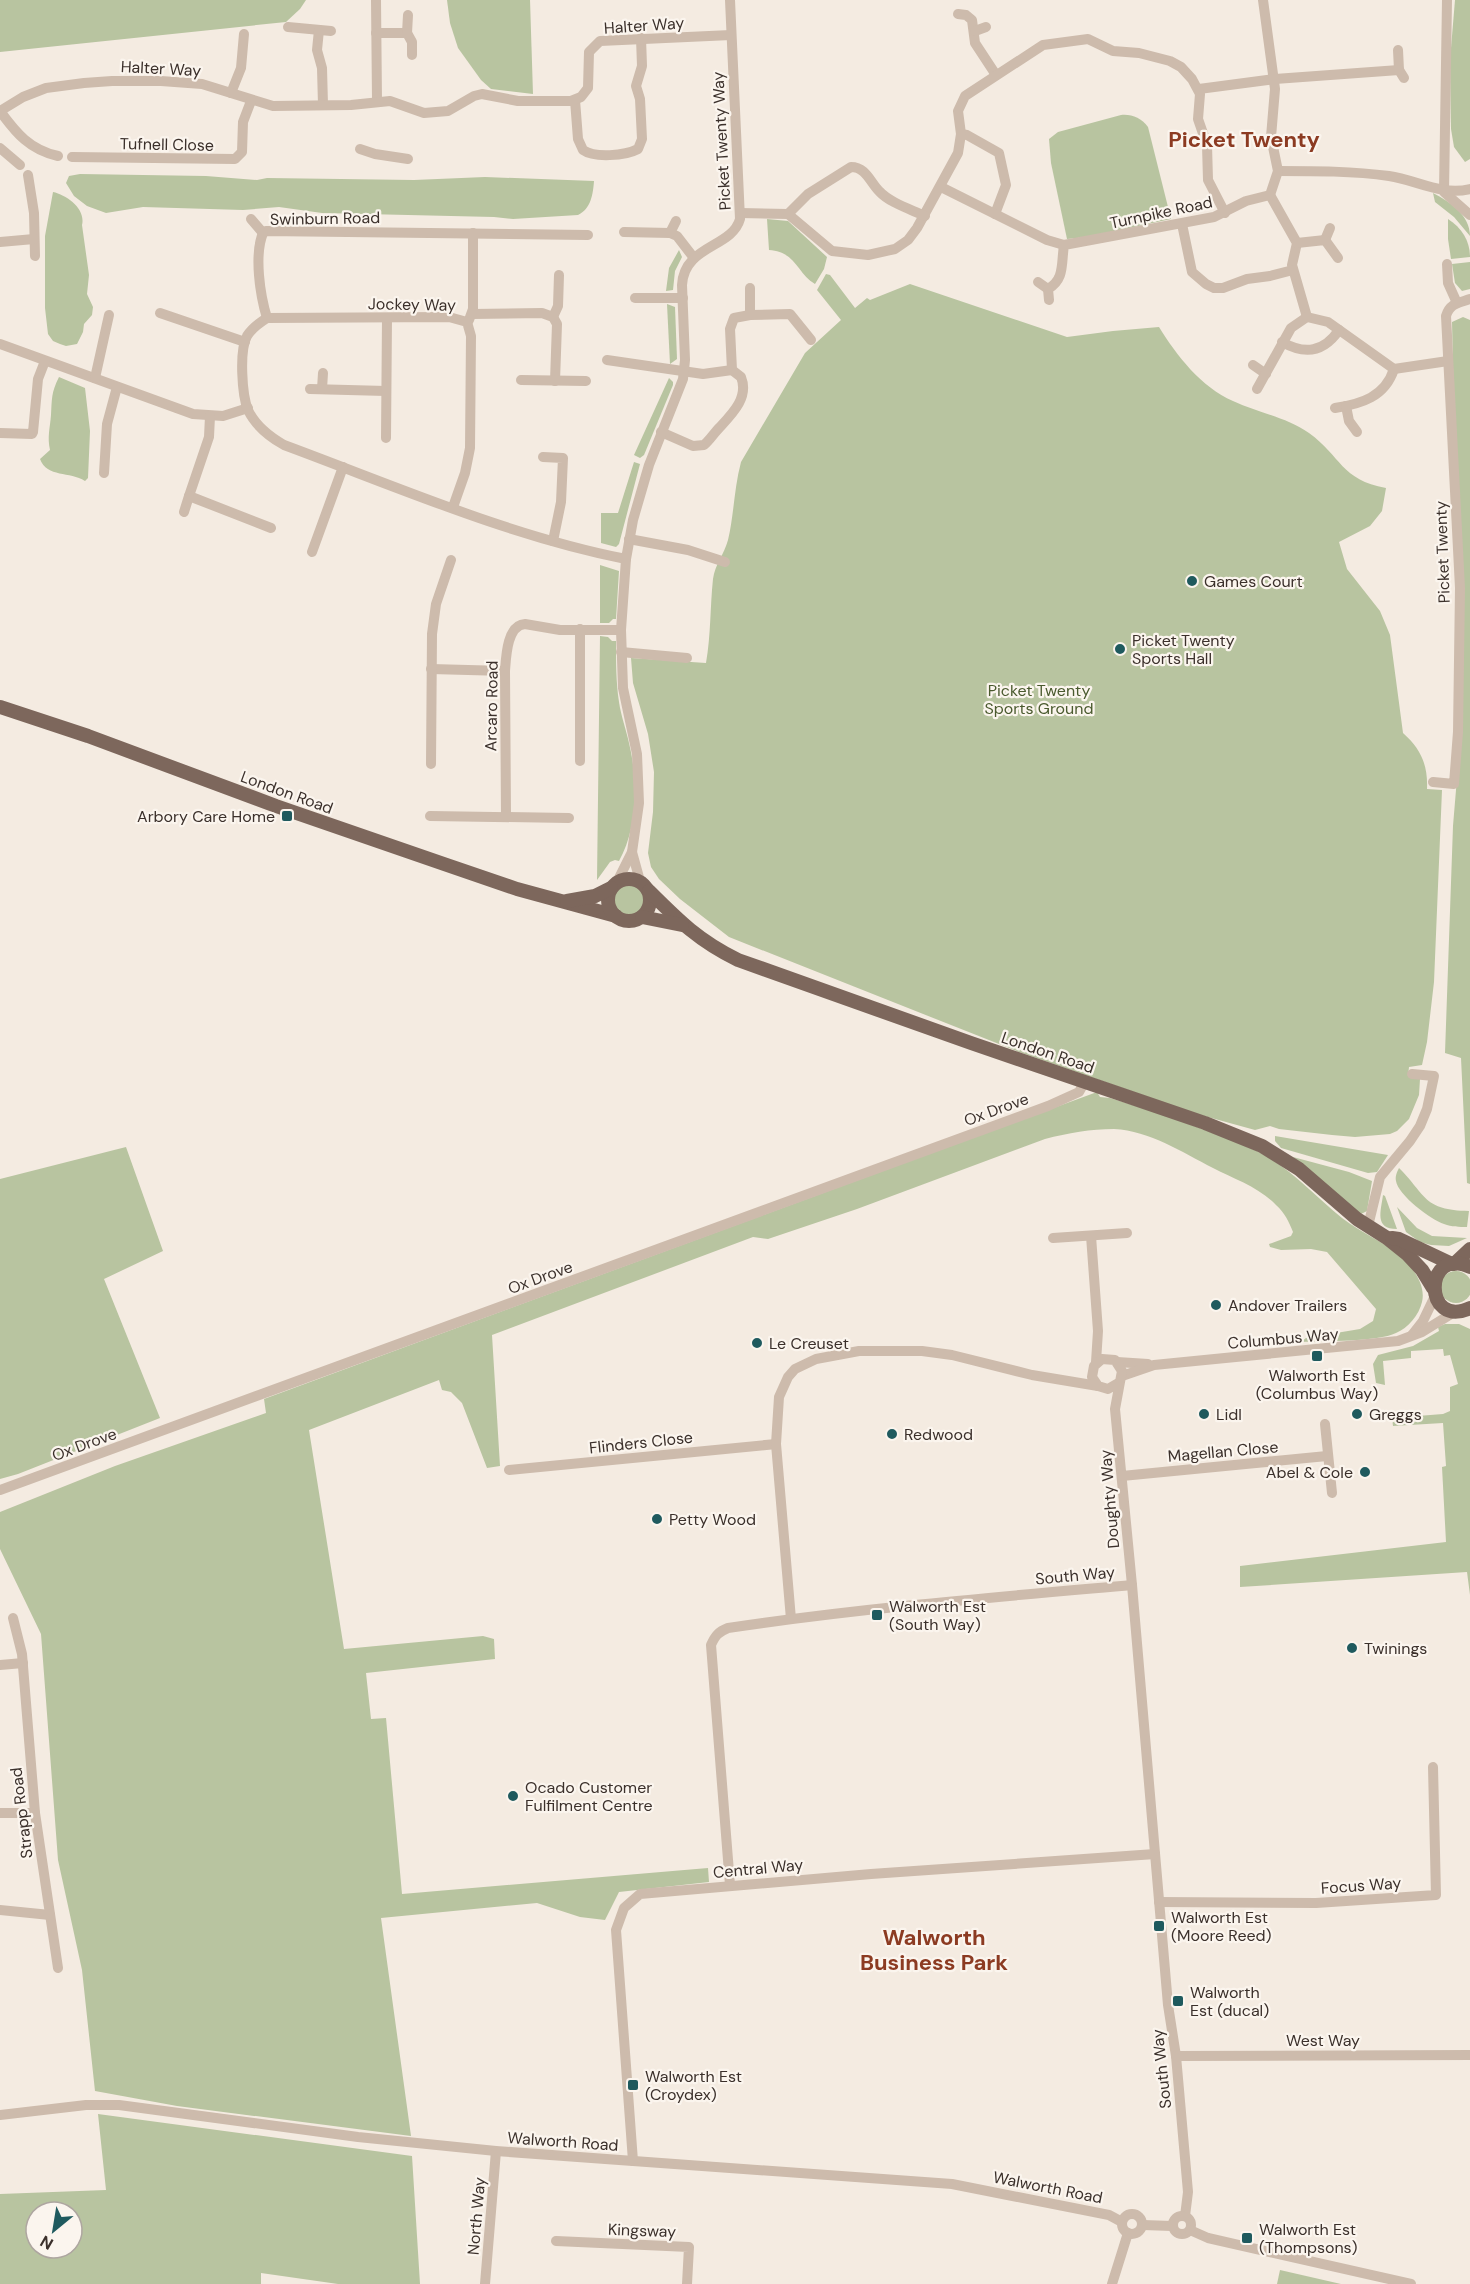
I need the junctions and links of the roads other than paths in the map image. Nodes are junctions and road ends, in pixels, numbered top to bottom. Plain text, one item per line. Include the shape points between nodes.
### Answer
1 (376, 0) edge
2 (730, 0) edge
3 (1263, 0) edge
4 (1447, 0) edge
5 (958, 14) dead end
6 (408, 15) dead end
7 (288, 27) dead end
8 (986, 27) dead end
9 (319, 30) junction
10 (331, 31) dead end
11 (975, 31) junction
12 (376, 33) junction
13 (407, 33) junction
14 (244, 34) dead end
15 (731, 35) junction
16 (641, 39) junction
17 (1398, 50) dead end
18 (412, 54) dead end
19 (996, 75) junction
20 (1275, 79) junction
21 (1199, 90) junction
22 (231, 93) junction
23 (377, 100) junction
24 (575, 100) junction
25 (251, 101) junction
26 (323, 105) junction
27 (0, 111) edge
28 (961, 134) junction
29 (0, 148) edge
30 (360, 149) dead end
31 (58, 156) dead end
32 (72, 157) dead end
33 (408, 159) dead end
34 (20, 165) dead end
35 (1278, 171) junction
36 (28, 175) dead end
37 (941, 187) junction
38 (1470, 189) edge
39 (1444, 192) junction
40 (1270, 195) junction
41 (740, 213) junction
42 (1225, 213) junction
43 (788, 214) junction
44 (995, 214) junction
45 (1470, 215) edge
46 (925, 216) junction
47 (251, 219) dead end
48 (676, 221) dead end
49 (1182, 224) junction
50 (1330, 228) dead end
51 (473, 232) junction
52 (624, 232) dead end
53 (263, 233) junction
54 (670, 233) junction
55 (588, 235) dead end
56 (34, 239) junction
57 (1325, 240) junction
58 (0, 242) edge
59 (1297, 243) junction
60 (1064, 245) junction
61 (35, 256) dead end
62 (694, 258) junction
63 (1338, 258) dead end
64 (1448, 264) dead end
65 (1293, 270) junction
66 (559, 275) dead end
67 (1038, 282) dead end
68 (750, 288) dead end
69 (635, 298) dead end
70 (683, 298) junction
71 (1465, 303) edge
72 (160, 313) dead end
73 (109, 315) dead end
74 (750, 315) junction
75 (553, 317) junction
76 (1307, 317) junction
77 (267, 318) junction
78 (387, 318) junction
79 (469, 318) junction
80 (1340, 330) junction
81 (811, 340) dead end
82 (245, 342) junction
83 (1282, 342) junction
84 (0, 344) edge
85 (607, 360) dead end
86 (45, 361) junction
87 (1448, 361) junction
88 (1253, 365) dead end
89 (1394, 369) junction
90 (732, 370) junction
91 (684, 372) junction
92 (323, 373) dead end
93 (1266, 374) junction
94 (99, 380) junction
95 (522, 380) dead end
96 (555, 381) junction
97 (586, 381) dead end
98 (117, 387) junction
99 (310, 389) dead end
100 (322, 389) junction
101 (1257, 389) dead end
102 (386, 391) junction
103 (248, 408) junction
104 (210, 416) junction
105 (661, 432) junction
106 (1357, 432) dead end
107 (0, 433) edge
108 (386, 438) dead end
109 (543, 456) dead end
110 (343, 467) junction
111 (104, 472) dead end
112 (189, 496) junction
113 (453, 507) junction
114 (184, 512) dead end
115 (271, 528) dead end
116 (630, 539) junction
117 (553, 541) junction
118 (312, 552) dead end
119 (626, 559) junction
120 (451, 560) dead end
121 (725, 562) dead end
122 (580, 629) junction
123 (621, 630) junction
124 (621, 652) junction
125 (687, 658) dead end
126 (431, 669) junction
127 (506, 671) junction
128 (0, 707) edge
129 (580, 761) dead end
130 (431, 764) dead end
131 (1433, 782) dead end
132 (430, 816) dead end
133 (506, 817) junction
134 (569, 818) dead end
135 (632, 852) junction
136 (614, 885) junction
137 (645, 886) junction
138 (565, 902) junction
139 (616, 916) junction
140 (642, 917) junction
141 (682, 925) junction
142 (1412, 1074) dead end
143 (1084, 1083) junction
144 (1368, 1226) junction
145 (1127, 1233) dead end
146 (1091, 1236) junction
147 (1053, 1238) dead end
148 (1387, 1238) junction
149 (1470, 1249) edge
150 (1453, 1264) junction
151 (1470, 1267) edge
152 (1434, 1292) junction
153 (1464, 1313) edge
154 (1098, 1331) junction
155 (1412, 1335) junction
156 (1113, 1360) junction
157 (1154, 1365) junction
158 (1094, 1366) junction
159 (1121, 1379) junction
160 (1069, 1382) junction
161 (1101, 1387) junction
162 (1115, 1409) junction
163 (1325, 1424) dead end
164 (776, 1444) junction
165 (1327, 1456) junction
166 (509, 1470) dead end
167 (1122, 1476) junction
168 (0, 1490) edge
169 (1332, 1493) dead end
170 (1132, 1585) junction
171 (13, 1618) dead end
172 (791, 1618) junction
173 (22, 1663) junction
174 (0, 1665) edge
175 (1433, 1767) dead end
176 (0, 1813) edge
177 (35, 1813) junction
178 (1155, 1854) junction
179 (730, 1885) junction
180 (1159, 1902) junction
181 (0, 1910) edge
182 (50, 1915) junction
183 (58, 1968) dead end
184 (1470, 2055) edge
185 (1176, 2056) junction
186 (0, 2115) edge
187 (496, 2151) junction
188 (633, 2161) junction
189 (1185, 2216) junction
190 (1122, 2222) junction
191 (1143, 2225) junction
192 (1172, 2226) junction
193 (1190, 2230) junction
194 (1128, 2233) junction
195 (556, 2241) dead end
196 (485, 2284) edge
197 (687, 2284) edge
198 (1112, 2284) edge
199 (1411, 2284) edge

1 - 12 street
2 - 15 street, Picket Twenty Way
3 - 20 street
4 - 39 street
5 - 11 street via 970,18
6 - 13 street
7 - 9 street
8 - 11 street
9 - 10 street
9 - 26 street via 317,50
11 - 19 street via 975,43
12 - 13 street
12 - 23 street
13 - 18 street
14 - 22 street via 241,68
15 - 16 street, Halter Way
15 - 41 street, Picket Twenty Way
16 - 24 street, Halter Way via 602,41 593,46 588,55 588,88
16 - 24 street via 642,66 636,87 642,139 638,150 598,156 583,150 578,139
17 - 20 street via 1402,74
19 - 21 street via 1043,45 1088,39 1113,51 1170,61 1184,70
19 - 28 street via 963,99 958,115
20 - 21 street
20 - 35 street via 1271,137
21 - 42 street via 1198,119 1206,140 1208,180
22 - 25 street, Halter Way
22 - 27 street, Halter Way via 212,86 176,82 84,82 35,92
23 - 24 street, Halter Way via 431,114 448,111 482,94 525,101
23 - 26 street, Halter Way
25 - 26 street, Halter Way via 280,107
25 - 32 street, Tufnell Close via 243,122 242,152 235,159
27 - 31 street via 24,140
28 - 37 street via 958,153
28 - 44 street via 999,153 1006,185
29 - 34 street
30 - 33 street
35 - 39 street via 1388,176
35 - 40 street
36 - 56 street
37 - 44 street
37 - 46 street
38 - 39 street
39 - 45 street
40 - 42 street, Turnpike Road via 1246,201
40 - 59 street
41 - 43 street
41 - 62 street, Picket Twenty Way via 736,228
42 - 49 street, Turnpike Road
43 - 46 street via 826,248 868,255 888,252 903,244
43 - 46 street via 808,194 851,167 861,169 884,196
44 - 60 street
47 - 53 street
48 - 54 street
49 - 60 street, Turnpike Road
49 - 65 street via 1192,272 1211,287 1223,288
50 - 57 street
51 - 53 street, Swinburn Road
51 - 55 street, Swinburn Road
51 - 79 street
52 - 54 street
53 - 77 street, Swinburn Road via 259,242 260,285
54 - 62 street
56 - 58 street
56 - 61 street
57 - 59 street
57 - 63 street
59 - 65 street
60 - 67 street via 1060,277 1048,295
62 - 70 street via 684,273
64 - 71 street, Picket Twenty via 1448,284
65 - 76 street
66 - 75 street via 558,306
68 - 74 street
69 - 70 street
70 - 91 street
71 - 87 street, Picket Twenty via 1449,309 1446,316
72 - 82 street
73 - 94 street
74 - 81 street via 790,314
74 - 90 street via 734,318 731,324
75 - 79 street via 542,314
75 - 96 street via 557,324
76 - 80 street via 1323,320
76 - 83 street via 1293,325
77 - 78 street, Jockey Way
77 - 82 street via 257,324
78 - 79 street, Jockey Way
78 - 102 street
79 - 113 street, Jockey Way via 470,448
80 - 83 street via 1326,345 1312,351 1298,350
80 - 89 street
82 - 103 street via 243,377
83 - 93 street
84 - 86 street
85 - 91 street
86 - 94 street
86 - 107 street via 38,379 32,434
87 - 89 street
87 - 131 street, Picket Twenty via 1460,588 1458,732 1454,784
88 - 93 street
89 - 106 street via 1378,393 1340,407
90 - 91 street
90 - 105 street via 743,382 742,398 704,445 693,446
91 - 105 street
92 - 100 street
93 - 101 street
94 - 98 street
95 - 96 street
96 - 97 street
98 - 104 street via 193,414
98 - 111 street via 107,424
99 - 100 street
100 - 102 street
102 - 108 street
103 - 104 street
103 - 110 street via 259,426 275,440
104 - 112 street via 209,437
105 - 116 street
109 - 117 street via 563,458 561,502
110 - 113 street
110 - 118 street
112 - 114 street
112 - 115 street
113 - 117 street
116 - 119 street
116 - 121 street
117 - 119 street
119 - 123 street
120 - 126 street via 436,604
122 - 123 street, Arcaro Road
122 - 127 street, Arcaro Road via 518,625 511,639
122 - 129 street
123 - 124 street
124 - 125 street
124 - 135 street via 624,695 639,775
126 - 127 street
126 - 130 street
127 - 133 street, Arcaro Road
128 - 138 main road, London Road via 414,854
132 - 133 street
133 - 134 street
135 - 136 street
135 - 137 street
136 - 137 main road via 629,878
136 - 138 main road via 595,896
136 - 139 main road via 608,900
137 - 140 main road via 650,905
137 - 141 main road, London Road
138 - 139 main road, London Road
139 - 140 main road, London Road via 629,921
140 - 141 main road, London Road
141 - 143 main road, London Road via 738,960
142 - 144 street via 1434,1076 1427,1109 1415,1135 1380,1177
143 - 144 main road, London Road via 1267,1148
143 - 168 street, Ox Drove via 1079,1092 1048,1106
144 - 148 main road, London Road
145 - 146 street
146 - 147 street
146 - 154 street
148 - 150 main road, London Road via 1399,1239
148 - 152 main road, London Road via 1413,1259
149 - 150 main road
150 - 151 main road, London Road
150 - 152 main road via 1439,1272
152 - 153 main road, London Road via 1443,1307
152 - 155 street via 1423,1321
153 - 155 street, Columbus Way
154 - 156 street
154 - 158 street
155 - 157 street, Columbus Way via 1361,1346
156 - 157 street, Columbus Way
156 - 158 street via 1102,1359
156 - 159 street via 1120,1366
157 - 159 street, Columbus Way
158 - 160 street
158 - 161 street via 1093,1380
159 - 161 street via 1112,1388
159 - 162 street, Doughty Way
160 - 161 street
160 - 164 street via 930,1352 828,1356 805,1363 788,1377 779,1397
161 - 162 street, Doughty Way
162 - 167 street, Doughty Way
163 - 165 street
164 - 166 street, Flinders Close
164 - 172 street
165 - 167 street, Magellan Close
165 - 169 street
167 - 170 street, Doughty Way
170 - 172 street, South Way
170 - 178 street, South Way
171 - 173 street, Strapp Road
172 - 179 street, South Way via 728,1628 715,1636 711,1645
173 - 174 street
173 - 177 street, Strapp Road
175 - 180 street, Focus Way via 1436,1895 1316,1903
176 - 177 street
177 - 182 street, Strapp Road
178 - 179 street, Central Way
178 - 180 street, South Way
179 - 188 street, Central Way via 640,1894 630,1900 618,1919
180 - 185 street, South Way
181 - 182 street
182 - 183 street, Strapp Road
184 - 185 street, West Way
185 - 189 street, South Way via 1188,2192
186 - 187 street, Walworth Road via 118,2105
187 - 188 street, Walworth Road
187 - 196 street, North Way
188 - 190 street, Walworth Road via 952,2184 1109,2215
189 - 192 street via 1176,2218
189 - 193 street via 1191,2223
190 - 191 street, Walworth Road via 1132,2214 1139,2216
190 - 194 street
191 - 192 street, Walworth Road
191 - 194 street via 1137,2233
192 - 193 street, Walworth Road via 1179,2234
193 - 199 street, Walworth Road via 1208,2238
194 - 198 street
195 - 197 street, Kingsway via 689,2247

